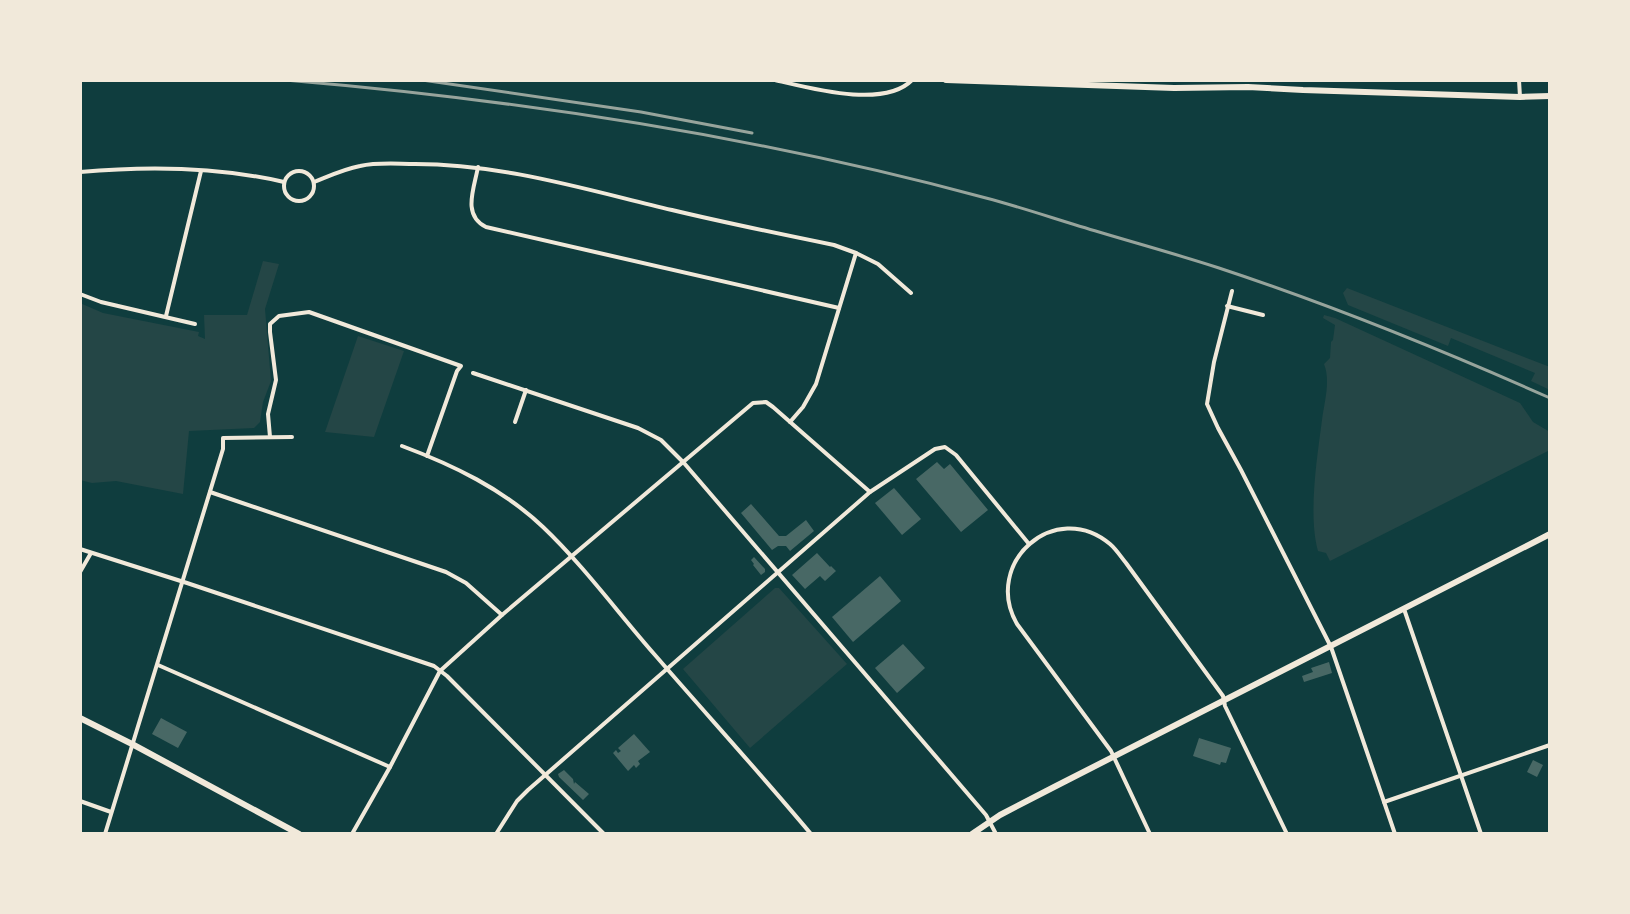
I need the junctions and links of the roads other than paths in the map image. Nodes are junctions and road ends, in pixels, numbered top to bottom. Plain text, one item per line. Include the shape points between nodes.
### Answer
1 (775, 80) edge
2 (912, 80) edge
3 (946, 80) edge
4 (1519, 80) edge
5 (1026, 82) edge
6 (1248, 84) edge
7 (1550, 96) edge
8 (1520, 97) junction
9 (478, 166) junction
10 (201, 171) junction
11 (80, 172) edge
12 (284, 182) junction
13 (314, 182) junction
14 (856, 253) junction
15 (1232, 291) dead end
16 (911, 293) dead end
17 (80, 294) edge
18 (1227, 306) junction
19 (839, 308) junction
20 (1263, 315) dead end
21 (166, 316) junction
22 (195, 324) dead end
23 (473, 373) dead end
24 (526, 390) junction
25 (515, 422) dead end
26 (790, 422) junction
27 (270, 437) junction
28 (292, 437) dead end
29 (402, 446) dead end
30 (427, 456) junction
31 (684, 463) junction
32 (210, 492) junction
33 (870, 492) junction
34 (1550, 534) edge
35 (1029, 544) junction
36 (80, 549) edge
37 (91, 553) junction
38 (572, 557) junction
39 (80, 572) edge
40 (777, 572) junction
41 (182, 581) junction
42 (1404, 609) junction
43 (502, 615) junction
44 (1331, 647) junction
45 (157, 665) junction
46 (667, 669) junction
47 (440, 671) junction
48 (1224, 701) junction
49 (80, 718) edge
50 (132, 744) junction
51 (1550, 745) edge
52 (1113, 757) junction
53 (390, 767) junction
54 (546, 775) junction
55 (1462, 775) junction
56 (80, 801) edge
57 (1384, 802) junction
58 (111, 812) junction
59 (990, 822) junction
60 (105, 834) edge
61 (299, 834) edge
62 (352, 834) edge
63 (496, 834) edge
64 (604, 834) edge
65 (811, 834) edge
66 (972, 834) edge
67 (996, 834) edge
68 (1150, 834) edge
69 (1287, 834) edge
70 (1395, 834) edge
71 (1481, 834) edge

1 - 2 street via 861,95 895,91
3 - 5 street
4 - 8 street
5 - 6 street via 1174,88
6 - 8 street
7 - 8 street
9 - 13 street via 369,164
9 - 14 street
9 - 19 street via 471,210 486,227
10 - 11 street
10 - 12 street
10 - 21 street
12 - 13 street via 299,170
12 - 13 street via 287,195 298,201 311,196
14 - 16 street via 882,266
14 - 19 street
15 - 18 street
17 - 21 street
18 - 20 street
18 - 44 street via 1207,404
19 - 26 street via 816,384
21 - 22 street
23 - 24 street
24 - 25 street
24 - 31 street via 638,428 661,440
26 - 31 street via 768,403 755,402
26 - 33 street
27 - 28 street
27 - 30 street via 268,414 276,380 270,324 279,316 309,312 459,368
27 - 32 street via 223,438
29 - 30 street
30 - 38 street via 508,499
31 - 38 street
31 - 40 street
32 - 41 street
32 - 43 street via 446,572
33 - 35 street via 941,447 950,449
33 - 40 street
34 - 42 street
35 - 48 street via 1069,529 1111,546
35 - 52 street via 1011,571 1012,614
36 - 37 street
37 - 39 street
37 - 41 street
38 - 43 street
38 - 46 street
40 - 46 street
40 - 59 street
41 - 45 street
41 - 47 street
42 - 44 street
42 - 55 street
43 - 47 street
44 - 48 street
44 - 57 street
45 - 50 street
45 - 53 street
46 - 54 street
46 - 65 street
47 - 53 street
47 - 54 street
48 - 52 street
48 - 69 street
49 - 50 street
50 - 58 street
50 - 61 street
51 - 55 street
52 - 59 street
52 - 68 street
53 - 62 street
54 - 63 street via 517,801
54 - 64 street
55 - 57 street
55 - 71 street
56 - 58 street
57 - 70 street
58 - 60 street
59 - 66 street
59 - 67 street

